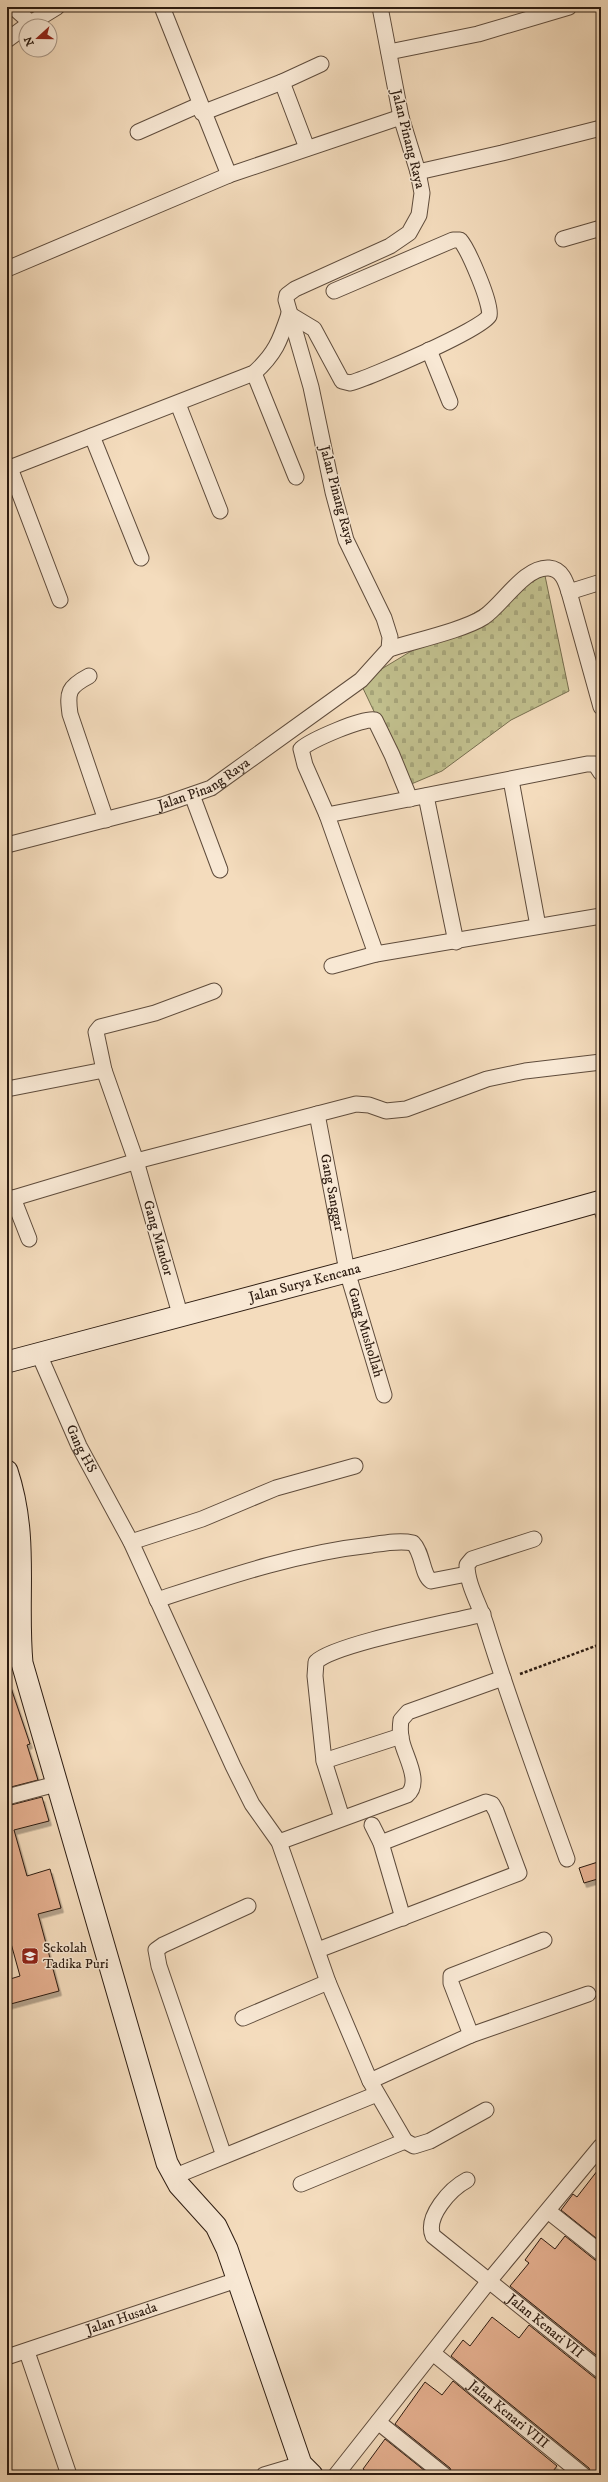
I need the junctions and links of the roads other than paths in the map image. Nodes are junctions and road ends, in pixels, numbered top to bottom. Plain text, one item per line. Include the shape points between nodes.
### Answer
1 (13, 7) edge
2 (57, 7) edge
3 (162, 7) edge
4 (380, 7) edge
5 (569, 7) edge
6 (22, 18) edge
7 (39, 18) edge
8 (18, 32) edge
9 (7, 40) edge
10 (388, 52) junction
11 (321, 64) dead end
12 (282, 82) junction
13 (201, 109) junction
14 (401, 117) junction
15 (601, 128) edge
16 (138, 132) dead end
17 (307, 148) junction
18 (418, 172) junction
19 (229, 175) junction
20 (601, 228) edge
21 (563, 239) dead end
22 (7, 269) edge
23 (334, 292) dead end
24 (289, 314) junction
25 (429, 350) junction
26 (254, 373) junction
27 (450, 402) dead end
28 (178, 404) junction
29 (92, 436) junction
30 (8, 468) edge
31 (296, 477) dead end
32 (220, 511) dead end
33 (141, 558) dead end
34 (601, 582) edge
35 (569, 592) junction
36 (60, 600) dead end
37 (389, 649) junction
38 (89, 676) dead end
39 (601, 707) edge
40 (601, 773) edge
41 (511, 780) junction
42 (192, 795) junction
43 (426, 796) junction
44 (410, 799) junction
45 (327, 815) junction
46 (106, 820) junction
47 (7, 845) edge
48 (220, 870) dead end
49 (601, 916) edge
50 (538, 926) junction
51 (456, 942) junction
52 (376, 954) junction
53 (332, 966) dead end
54 (214, 991) dead end
55 (601, 1062) edge
56 (104, 1070) junction
57 (7, 1089) edge
58 (316, 1114) junction
59 (136, 1161) junction
60 (10, 1199) edge
61 (599, 1208) edge
62 (29, 1239) dead end
63 (347, 1271) junction
64 (180, 1314) junction
65 (38, 1352) junction
66 (7, 1362) edge
67 (384, 1395) dead end
68 (355, 1466) dead end
69 (7, 1471) edge
70 (534, 1539) dead end
71 (131, 1542) junction
72 (467, 1574) junction
73 (14, 1598) edge
74 (156, 1600) junction
75 (483, 1614) junction
76 (502, 1678) junction
77 (401, 1736) junction
78 (324, 1760) junction
79 (56, 1784) junction
80 (7, 1797) edge
81 (342, 1818) junction
82 (372, 1825) dead end
83 (279, 1842) junction
84 (381, 1843) junction
85 (567, 1858) dead end
86 (248, 1906) dead end
87 (403, 1918) junction
88 (544, 1940) dead end
89 (318, 1950) junction
90 (328, 1982) junction
91 (588, 1994) dead end
92 (243, 2018) dead end
93 (471, 2035) junction
94 (370, 2081) junction
95 (377, 2094) junction
96 (486, 2110) dead end
97 (405, 2141) junction
98 (601, 2146) edge
99 (224, 2156) junction
100 (173, 2177) junction
101 (467, 2180) dead end
102 (301, 2184) dead end
103 (548, 2211) junction
104 (601, 2253) edge
105 (238, 2280) junction
106 (489, 2281) junction
107 (27, 2352) junction
108 (434, 2354) junction
109 (7, 2357) edge
110 (601, 2371) edge
111 (378, 2422) junction
112 (295, 2471) edge
113 (69, 2475) edge
114 (264, 2475) edge
115 (336, 2475) edge
116 (444, 2475) edge
117 (583, 2475) edge

1 - 6 street
2 - 7 street
3 - 13 street
4 - 10 street, Jalan Pinang Raya
5 - 10 street via 478,34
8 - 9 street
10 - 14 street, Jalan Pinang Raya
11 - 12 street
12 - 13 street
12 - 17 street
13 - 16 street
13 - 19 street
14 - 17 street
14 - 18 street, Jalan Pinang Raya
15 - 18 street
17 - 19 street
18 - 24 street, Jalan Pinang Raya via 422,193 419,215 409,233 390,246 291,291 286,300
19 - 22 street
20 - 21 street
23 - 25 street via 453,240 460,240 487,298 490,314 487,320 463,335
24 - 25 street via 314,329 345,383 358,382
24 - 26 street via 280,342 270,358
24 - 37 street, Jalan Pinang Raya via 311,387 346,540 384,618 390,636
25 - 27 street
26 - 28 street
26 - 31 street
28 - 29 street
28 - 32 street
29 - 30 street
29 - 33 street
30 - 36 street
34 - 35 street
35 - 37 street via 565,578 557,570 548,568 536,571 484,616 471,623
35 - 39 street
37 - 42 street, Jalan Pinang Raya via 361,680 211,788
38 - 46 street via 74,684 68,696 70,714
40 - 41 street via 598,766 591,764
41 - 43 street
41 - 50 street
42 - 46 street, Jalan Pinang Raya
42 - 48 street
43 - 44 street
43 - 51 street
44 - 45 street
44 - 45 street via 377,723 368,719 318,739 301,749 305,765
45 - 52 street
46 - 47 street, Jalan Pinang Raya
49 - 50 street
50 - 51 street
51 - 52 street
52 - 53 street
54 - 56 street, Gang Mandor via 155,1013 98,1028 96,1032
55 - 58 street via 525,1071 487,1079 406,1109 386,1111 356,1104
56 - 57 street
56 - 59 street, Gang Mandor
58 - 59 street
58 - 63 street, Gang Sanggar
59 - 60 street
59 - 64 street, Gang Mandor
60 - 62 street
61 - 63 street, Jalan Surya Kencana
63 - 64 street, Jalan Surya Kencana
63 - 67 street, Gang Mushollah
64 - 65 street, Jalan Surya Kencana
65 - 66 street, Jalan Surya Kencana
65 - 71 street, Gang HS via 79,1446
68 - 71 street via 276,1488 202,1519
69 - 73 street via 21,1538
70 - 72 street via 472,1559 467,1565
71 - 74 street, Gang HS
72 - 74 street via 431,1581 427,1578 421,1552 414,1543 376,1544 294,1558
72 - 75 street
73 - 79 street via 22,1663
74 - 83 street, Gang HS via 252,1804
75 - 76 street
75 - 78 street via 323,1655 316,1662 314,1676
76 - 77 street via 408,1712 401,1720
76 - 85 street
77 - 78 street
77 - 81 street via 413,1777 410,1793
78 - 81 street
79 - 80 street
79 - 100 street via 107,1951 166,2163
81 - 83 street
82 - 84 street
83 - 89 street, Gang HS
84 - 87 street
84 - 87 street via 486,1802 492,1804 496,1811 519,1873
86 - 99 street via 156,1950 159,1966
87 - 89 street
88 - 93 street via 451,1976 451,1983
89 - 90 street, Gang HS
90 - 92 street
90 - 94 street, Gang HS
91 - 93 street
93 - 94 street
94 - 95 street, Gang HS
95 - 97 street, Gang HS
95 - 99 street
96 - 97 street via 424,2143 414,2146
97 - 102 street
98 - 103 street
99 - 100 street
100 - 105 street via 216,2226
101 - 106 street, Jalan Kenari VII via 452,2192 432,2218 430,2231 432,2236
103 - 104 street
103 - 106 street
105 - 107 street, Jalan Husada
105 - 112 street
106 - 108 street
106 - 110 street, Jalan Kenari VII
107 - 109 street, Jalan Husada
107 - 113 street
108 - 111 street
108 - 117 street, Jalan Kenari VIII
111 - 115 street
111 - 116 street
112 - 114 street

